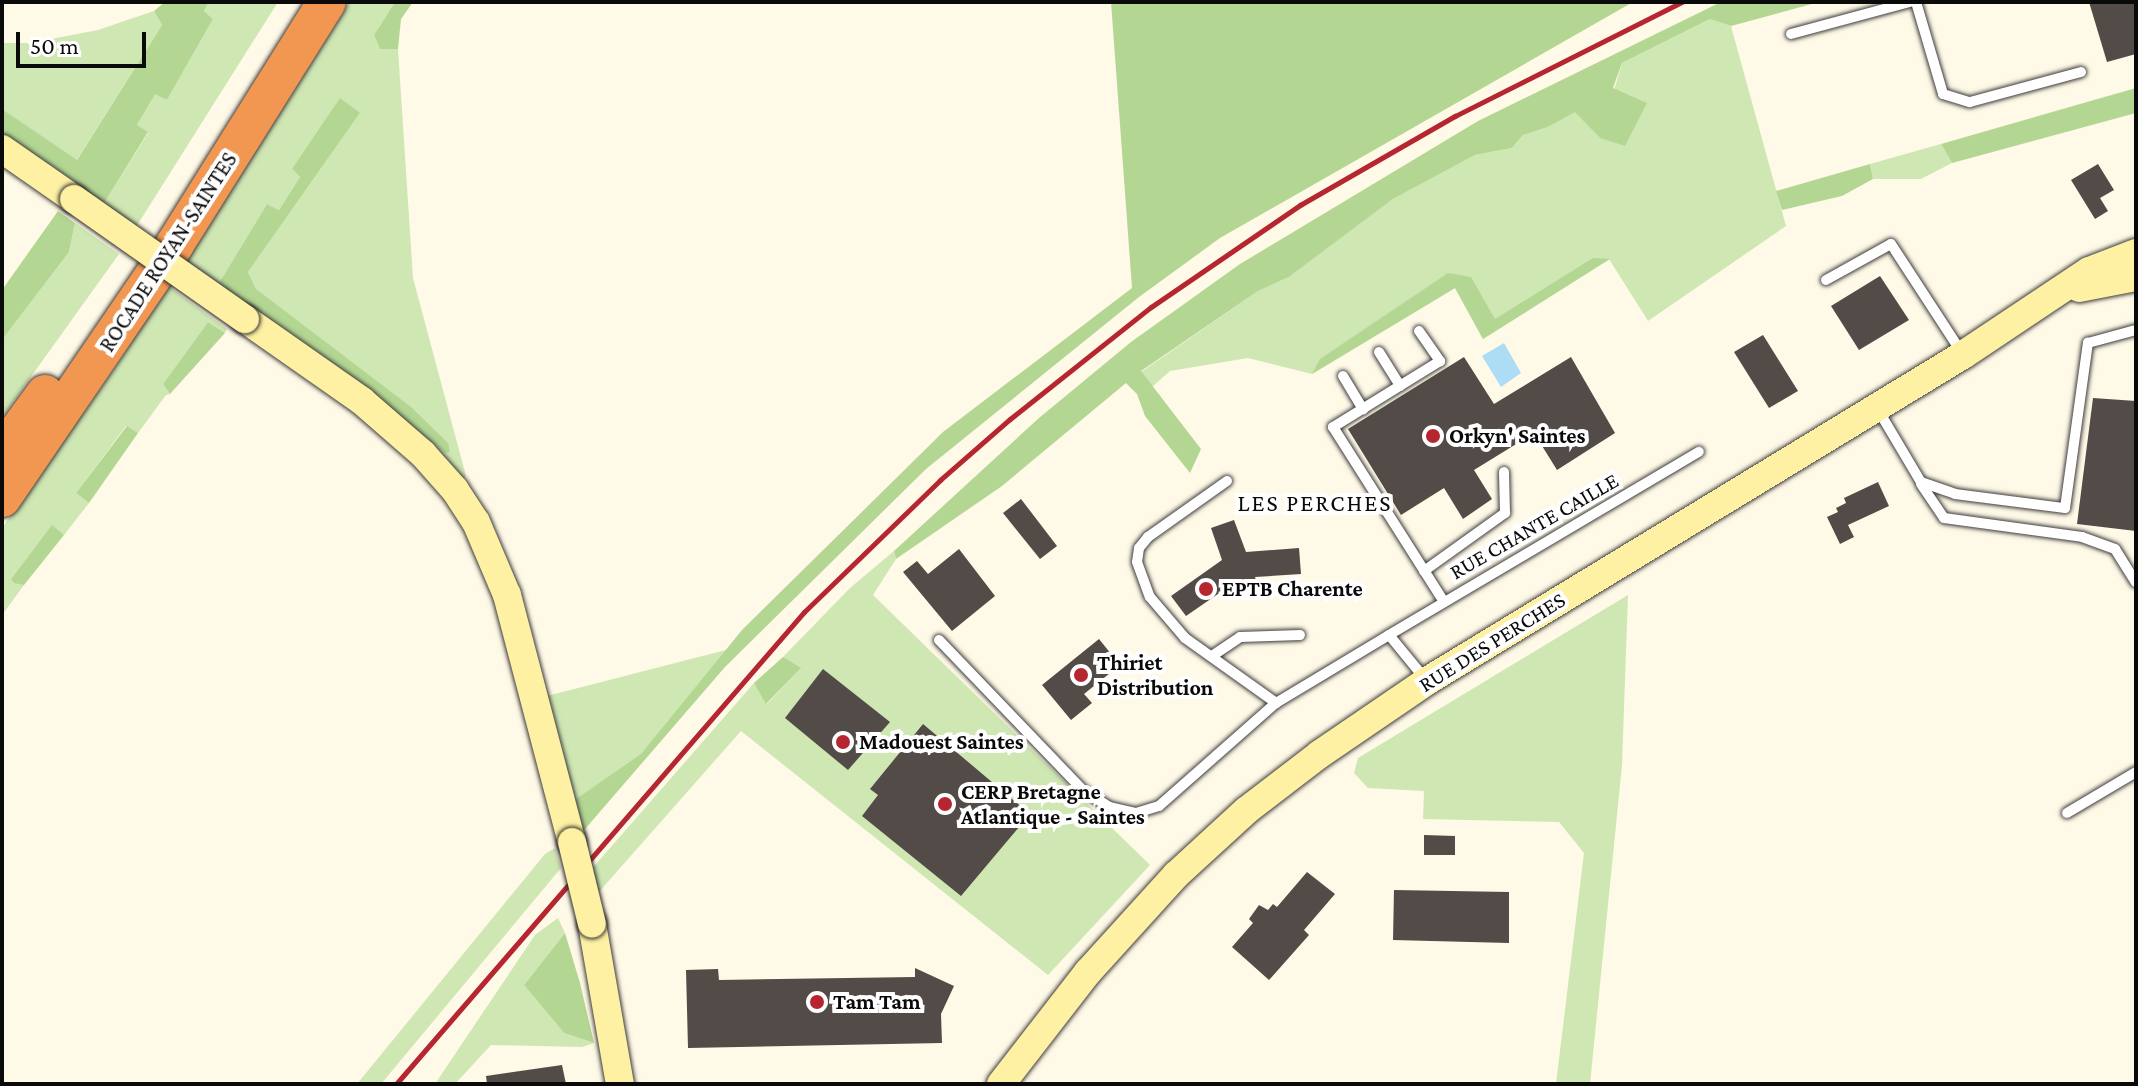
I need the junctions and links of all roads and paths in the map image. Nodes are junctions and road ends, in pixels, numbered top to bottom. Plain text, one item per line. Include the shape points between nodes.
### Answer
1 (297, 2) edge
2 (327, 2) edge
3 (1910, 2) edge
4 (1916, 2) edge
5 (1791, 34) dead end
6 (2081, 72) dead end
7 (2, 149) edge
8 (2136, 253) edge
9 (2136, 277) edge
10 (1826, 280) dead end
11 (2058, 292) junction
12 (2136, 330) edge
13 (1419, 331) dead end
14 (1379, 352) dead end
15 (1963, 355) junction
16 (1343, 376) dead end
17 (1400, 386) junction
18 (1876, 407) junction
19 (1363, 409) junction
20 (1699, 452) dead end
21 (2, 453) edge
22 (1504, 472) dead end
23 (1227, 481) dead end
24 (1921, 482) junction
25 (2, 498) edge
26 (1424, 571) junction
27 (2136, 582) edge
28 (1444, 602) junction
29 (1300, 635) dead end
30 (1389, 635) junction
31 (939, 640) dead end
32 (1212, 656) junction
33 (1427, 681) junction
34 (1276, 703) junction
35 (2136, 772) edge
36 (2067, 813) dead end
37 (620, 1084) edge
38 (1001, 1084) edge

1 - 21 highway, ROCADE ROYAN-SAINTES via 100,314
2 - 25 highway, ROCADE ROYAN-SAINTES via 175,244
3 - 5 lane
4 - 6 lane via 1943,94 1970,102
7 - 37 street, bridge via 362,401 455,490 476,522 507,595 592,924
8 - 11 street, RUE DES PERCHES via 2089,271
9 - 11 street, RUE DES PERCHES
10 - 15 lane via 1891,244
11 - 15 street, RUE DES PERCHES
12 - 24 lane via 2088,343 2065,508 1955,494
13 - 17 lane via 1440,361
14 - 17 lane
15 - 18 street, RUE DES PERCHES
16 - 19 lane
17 - 19 lane
18 - 24 lane
18 - 33 street, RUE DES PERCHES
19 - 26 lane via 1333,427
20 - 28 lane, RUE CHANTE CAILLE
22 - 26 lane via 1505,513
23 - 32 lane via 1148,537 1137,562 1150,597 1185,638
24 - 27 lane via 1944,518 2082,537 2115,549
26 - 28 lane
28 - 30 lane, RUE CHANTE CAILLE
29 - 32 lane via 1240,637
30 - 33 lane
30 - 34 lane, RUE CHANTE CAILLE
31 - 34 lane, RUE CHANTE CAILLE via 1084,791 1110,807 1136,813 1159,806
32 - 34 lane
33 - 38 street, RUE DES PERCHES via 1247,810 1176,875 1088,972
35 - 36 lane

